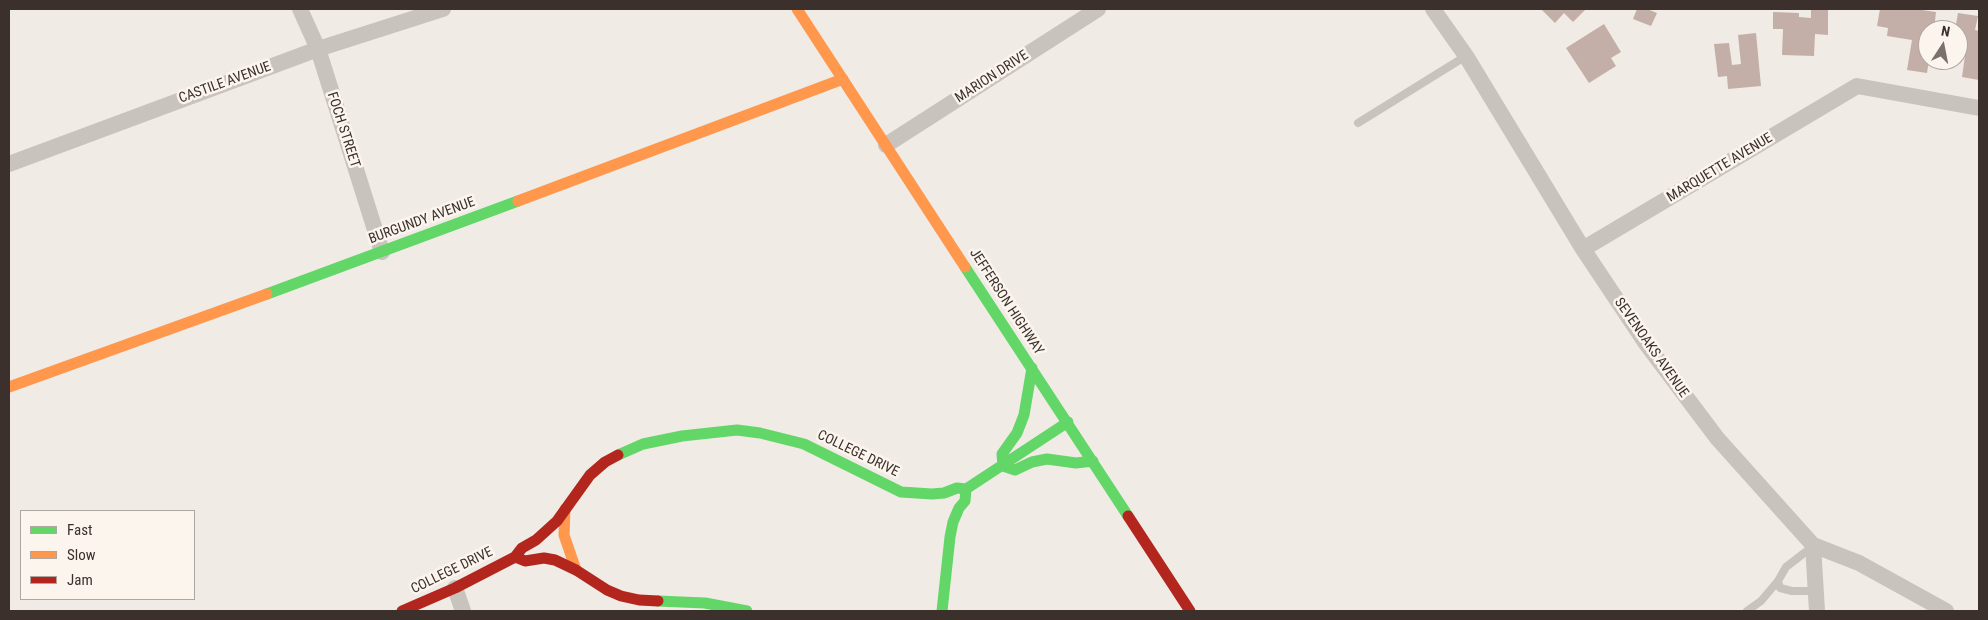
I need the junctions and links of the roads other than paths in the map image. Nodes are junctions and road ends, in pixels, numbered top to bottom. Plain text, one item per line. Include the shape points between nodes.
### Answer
1 (300, 9) edge
2 (444, 9) edge
3 (797, 9) edge
4 (1098, 9) edge
5 (1433, 9) edge
6 (318, 49) junction
7 (1466, 56) junction
8 (844, 79) junction
9 (1979, 108) edge
10 (1358, 123) dead end
11 (886, 145) junction
12 (9, 164) edge
13 (1583, 250) junction
14 (382, 252) junction
15 (1032, 368) junction
16 (9, 387) edge
17 (1068, 422) junction
18 (1093, 461) junction
19 (1003, 466) junction
20 (966, 489) junction
21 (565, 509) junction
22 (1813, 546) junction
23 (515, 557) junction
24 (576, 570) junction
25 (1778, 580) junction
26 (455, 588) junction
27 (1816, 591) junction
28 (402, 611) edge
29 (463, 611) edge
30 (748, 611) edge
31 (942, 611) edge
32 (1190, 611) edge
33 (1747, 611) edge
34 (1817, 611) edge
35 (1946, 611) edge

1 - 6 street, FOCH STREET
2 - 6 street, CASTILE AVENUE
3 - 8 street, JEFFERSON HIGHWAY
4 - 11 street, MARION DRIVE
5 - 7 street, SEVENOAKS AVENUE
6 - 12 street, CASTILE AVENUE
6 - 14 street, FOCH STREET
7 - 10 lane
7 - 13 street, SEVENOAKS AVENUE
8 - 11 street, JEFFERSON HIGHWAY
8 - 14 street, BURGUNDY AVENUE
9 - 13 street, MARQUETTE AVENUE via 1857,86
11 - 15 street, JEFFERSON HIGHWAY
13 - 22 street, SEVENOAKS AVENUE via 1647,346 1717,438
14 - 16 street, BURGUNDY AVENUE
15 - 17 street, JEFFERSON HIGHWAY
15 - 19 street via 1024,414 1017,433 1002,454
17 - 18 street, JEFFERSON HIGHWAY
17 - 19 street, COLLEGE DRIVE
18 - 19 street via 1076,464 1047,459 1015,470
18 - 32 street, JEFFERSON HIGHWAY
19 - 20 street, COLLEGE DRIVE
20 - 21 street, COLLEGE DRIVE via 932,494 902,492 804,444 737,430 682,436 622,452 590,475
20 - 31 street via 965,501 950,537
21 - 23 street, COLLEGE DRIVE via 547,530
21 - 24 street via 564,535
22 - 25 lane via 1786,567
22 - 27 street
22 - 35 street, SEVENOAKS AVENUE via 1859,563
23 - 24 street, COLLEGE DRIVE via 525,561 549,559
23 - 26 street, COLLEGE DRIVE
24 - 30 street, COLLEGE DRIVE via 621,596 649,601 705,603
25 - 27 lane via 1780,588
25 - 33 lane via 1761,601
26 - 28 street, COLLEGE DRIVE
26 - 29 street
27 - 34 street

